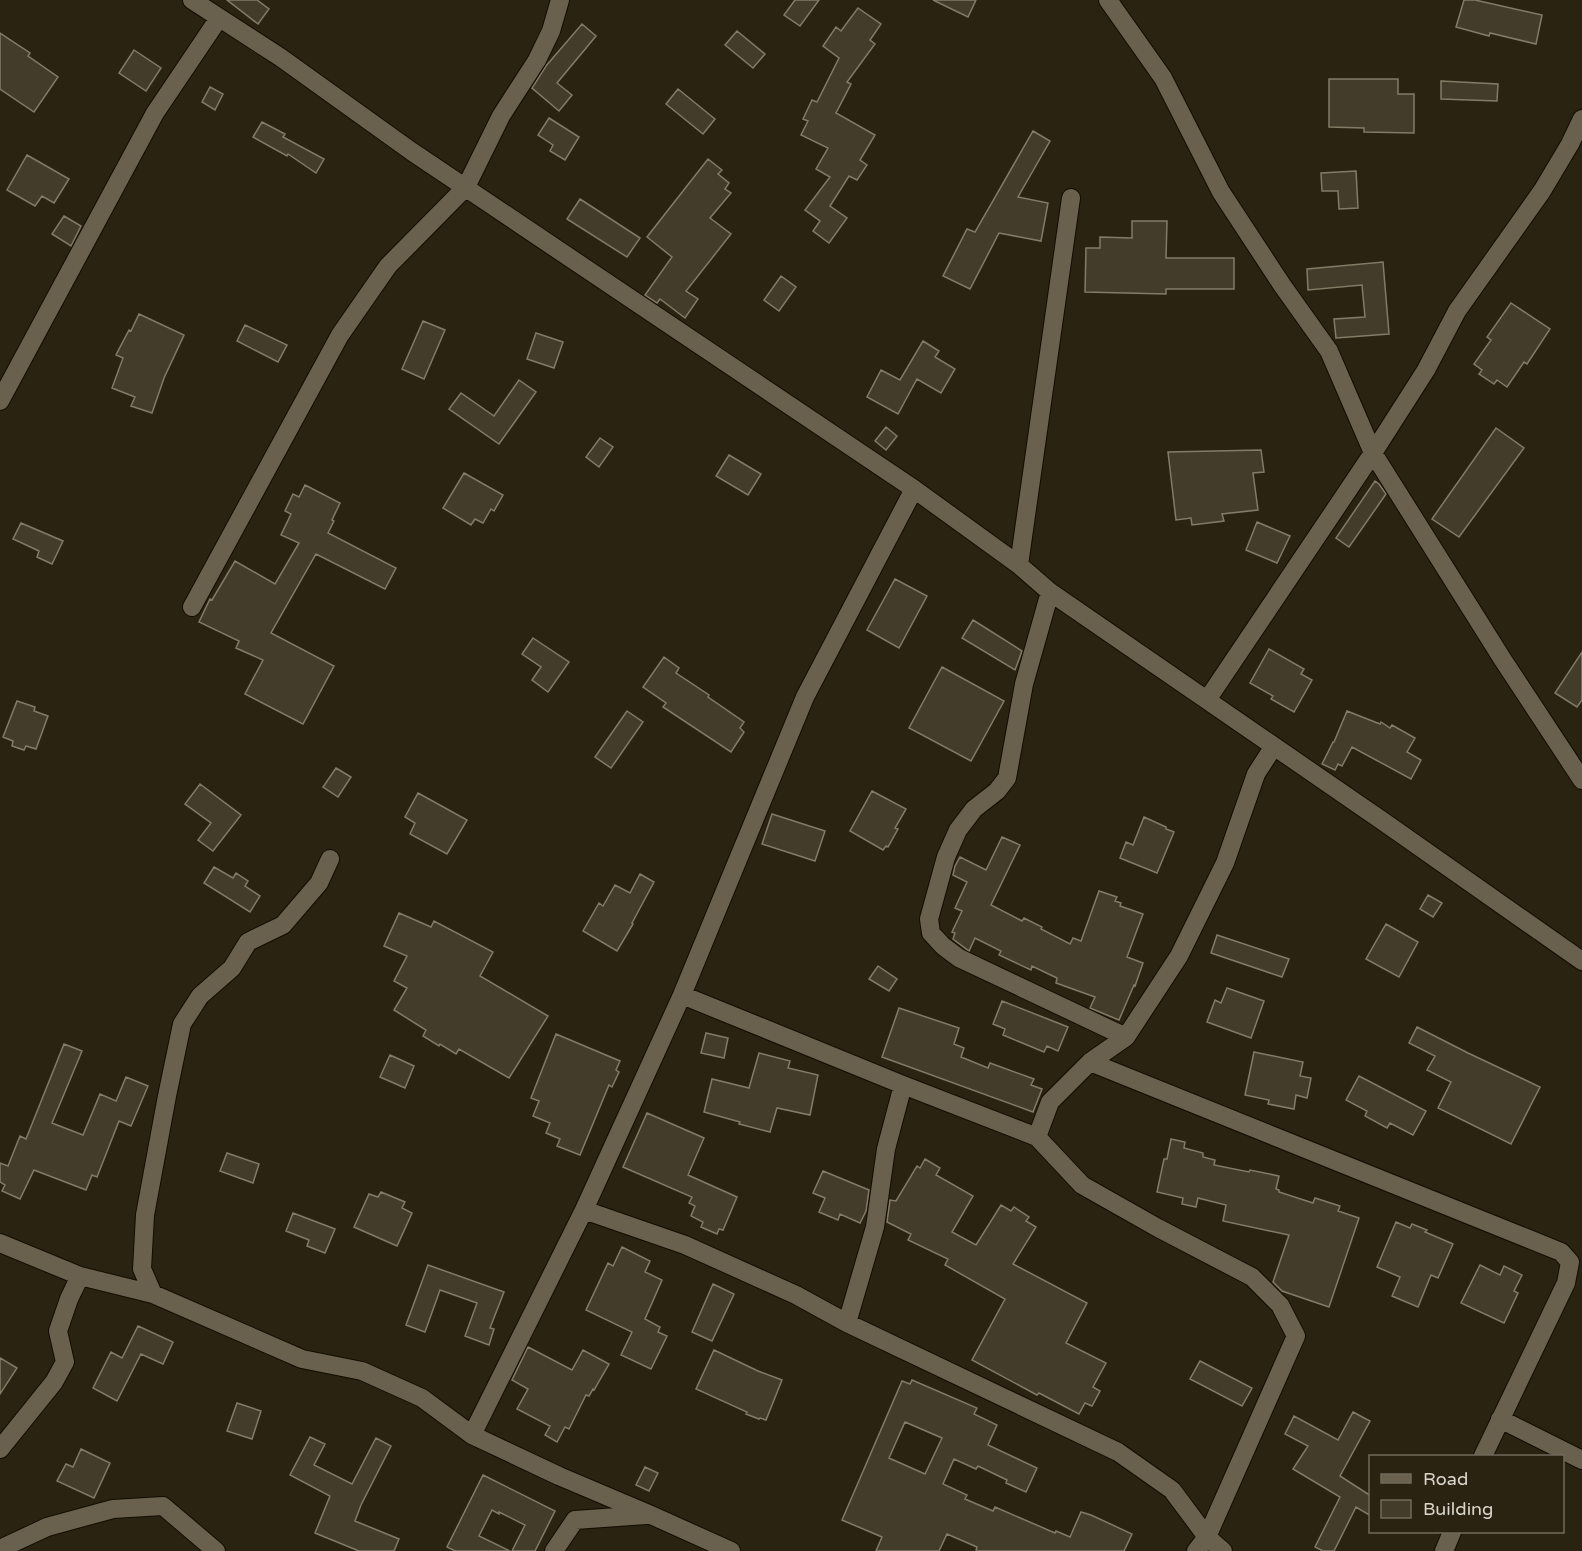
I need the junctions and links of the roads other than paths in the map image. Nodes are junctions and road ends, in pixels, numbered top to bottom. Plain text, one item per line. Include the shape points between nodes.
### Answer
1 (192, 0) edge
2 (555, 0) edge
3 (560, 0) edge
4 (1108, 0) edge
5 (215, 10) edge
6 (551, 31) junction
7 (1582, 119) edge
8 (466, 187) junction
9 (1071, 198) dead end
10 (0, 401) edge
11 (1373, 453) junction
12 (914, 489) junction
13 (1019, 565) junction
14 (1050, 592) junction
15 (192, 607) dead end
16 (1207, 700) junction
17 (1274, 746) junction
18 (1581, 777) edge
19 (330, 859) dead end
20 (1582, 960) edge
21 (682, 995) junction
22 (1126, 1037) junction
23 (1090, 1062) junction
24 (903, 1085) junction
25 (1037, 1137) junction
26 (584, 1210) junction
27 (0, 1243) edge
28 (1576, 1264) edge
29 (80, 1276) junction
30 (153, 1294) junction
31 (847, 1323) junction
32 (1500, 1419) junction
33 (472, 1436) junction
34 (0, 1449) edge
35 (1483, 1455) edge
36 (1582, 1460) edge
37 (651, 1515) junction
38 (1452, 1533) edge
39 (1201, 1544) edge
40 (0, 1549) edge
41 (216, 1551) edge
42 (554, 1551) edge
43 (731, 1551) edge
44 (1223, 1551) edge
45 (1444, 1551) edge

1 - 5 street
2 - 6 street
3 - 6 street
4 - 11 street via 1164,78 1221,192 1329,351
5 - 8 street
5 - 10 street via 154,114
6 - 8 street via 501,116
7 - 11 street via 1542,191 1458,311
8 - 12 street
8 - 15 street via 388,266 340,335
9 - 13 street
11 - 16 street
11 - 18 street
12 - 13 street
12 - 21 street via 804,697
13 - 14 street
14 - 16 street
14 - 22 street via 1024,684 1007,778 958,830 945,857 929,919 931,933 959,958
16 - 17 street
17 - 20 street
17 - 22 street via 1256,774 1225,863 1179,956
19 - 30 street via 319,883 283,925 248,942 232,968 200,996 183,1024 145,1215 142,1269
21 - 24 street
21 - 26 street
22 - 23 street
23 - 25 street via 1050,1102
23 - 28 street via 1561,1252
24 - 25 street
24 - 31 street via 886,1149 875,1227
25 - 39 street via 1082,1185 1252,1277 1280,1305 1296,1336
26 - 31 street via 685,1245 796,1295
26 - 33 street
27 - 29 street
28 - 32 street
29 - 30 street
29 - 34 street via 58,1331 65,1362 54,1382
30 - 33 street via 302,1359 362,1371 422,1398
31 - 39 street via 1118,1452 1172,1490
32 - 35 street
32 - 36 street
33 - 37 street
37 - 42 street via 575,1520
37 - 43 street
38 - 45 street
39 - 44 street
40 - 41 street via 47,1527 113,1509 163,1506

